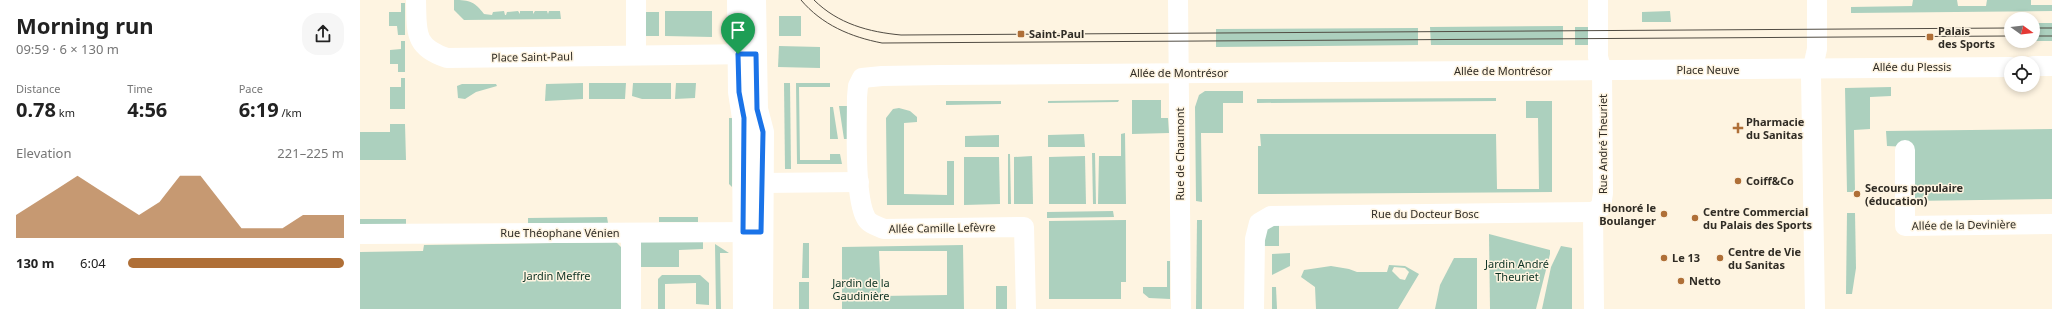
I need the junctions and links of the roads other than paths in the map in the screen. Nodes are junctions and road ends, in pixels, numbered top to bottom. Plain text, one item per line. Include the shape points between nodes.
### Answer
1 (416, 0) edge
2 (636, 0) edge
3 (738, 0) edge
4 (755, 0) edge
5 (1178, 0) edge
6 (1598, 0) edge
7 (1817, 0) edge
8 (747, 54) junction
9 (636, 55) junction
10 (2040, 66) edge
11 (2052, 66) edge
12 (2004, 67) edge
13 (1813, 69) junction
14 (1602, 71) junction
15 (1179, 73) junction
16 (1905, 150) dead end
17 (858, 182) junction
18 (762, 183) junction
19 (1593, 212) junction
20 (2052, 224) edge
21 (752, 232) junction
22 (631, 233) junction
23 (360, 234) edge
24 (631, 309) edge
25 (744, 309) edge
26 (762, 309) edge
27 (1026, 309) edge
28 (1181, 309) edge
29 (1254, 309) edge
30 (1594, 309) edge
31 (1814, 309) edge

1 - 9 street, Place Saint-Paul via 418,38 428,49 447,58
2 - 9 street
3 - 8 main road
4 - 8 main road
5 - 15 street, Rue de Chaumont
6 - 14 street, Rue André Theuriet via 1598,57
7 - 13 street via 1817,49
8 - 9 street, Place Saint-Paul
8 - 18 main road via 763,132
8 - 21 main road via 739,92 744,118
10 - 11 street
12 - 13 street, Allée du Plessis
13 - 14 street, Place Neuve
13 - 31 street via 1811,82
14 - 15 street, Allée de Montrésor
14 - 19 street, Rue André Theuriet via 1603,193 1601,207
15 - 17 street, Allée de Montrésor via 890,75 862,78 857,97
15 - 28 street, Rue de Chaumont
16 - 20 street, Allée de la Devinière via 1905,226
17 - 18 street
17 - 27 street, Allée Camille Lefèvre via 866,218 884,229 1024,227
18 - 21 main road
19 - 29 street, Rue du Docteur Bosc via 1271,216 1259,223 1255,239
19 - 30 street
21 - 22 street, Rue Théophane Vénien
21 - 25 main road
21 - 26 main road
22 - 23 street, Rue Théophane Vénien
22 - 24 street

